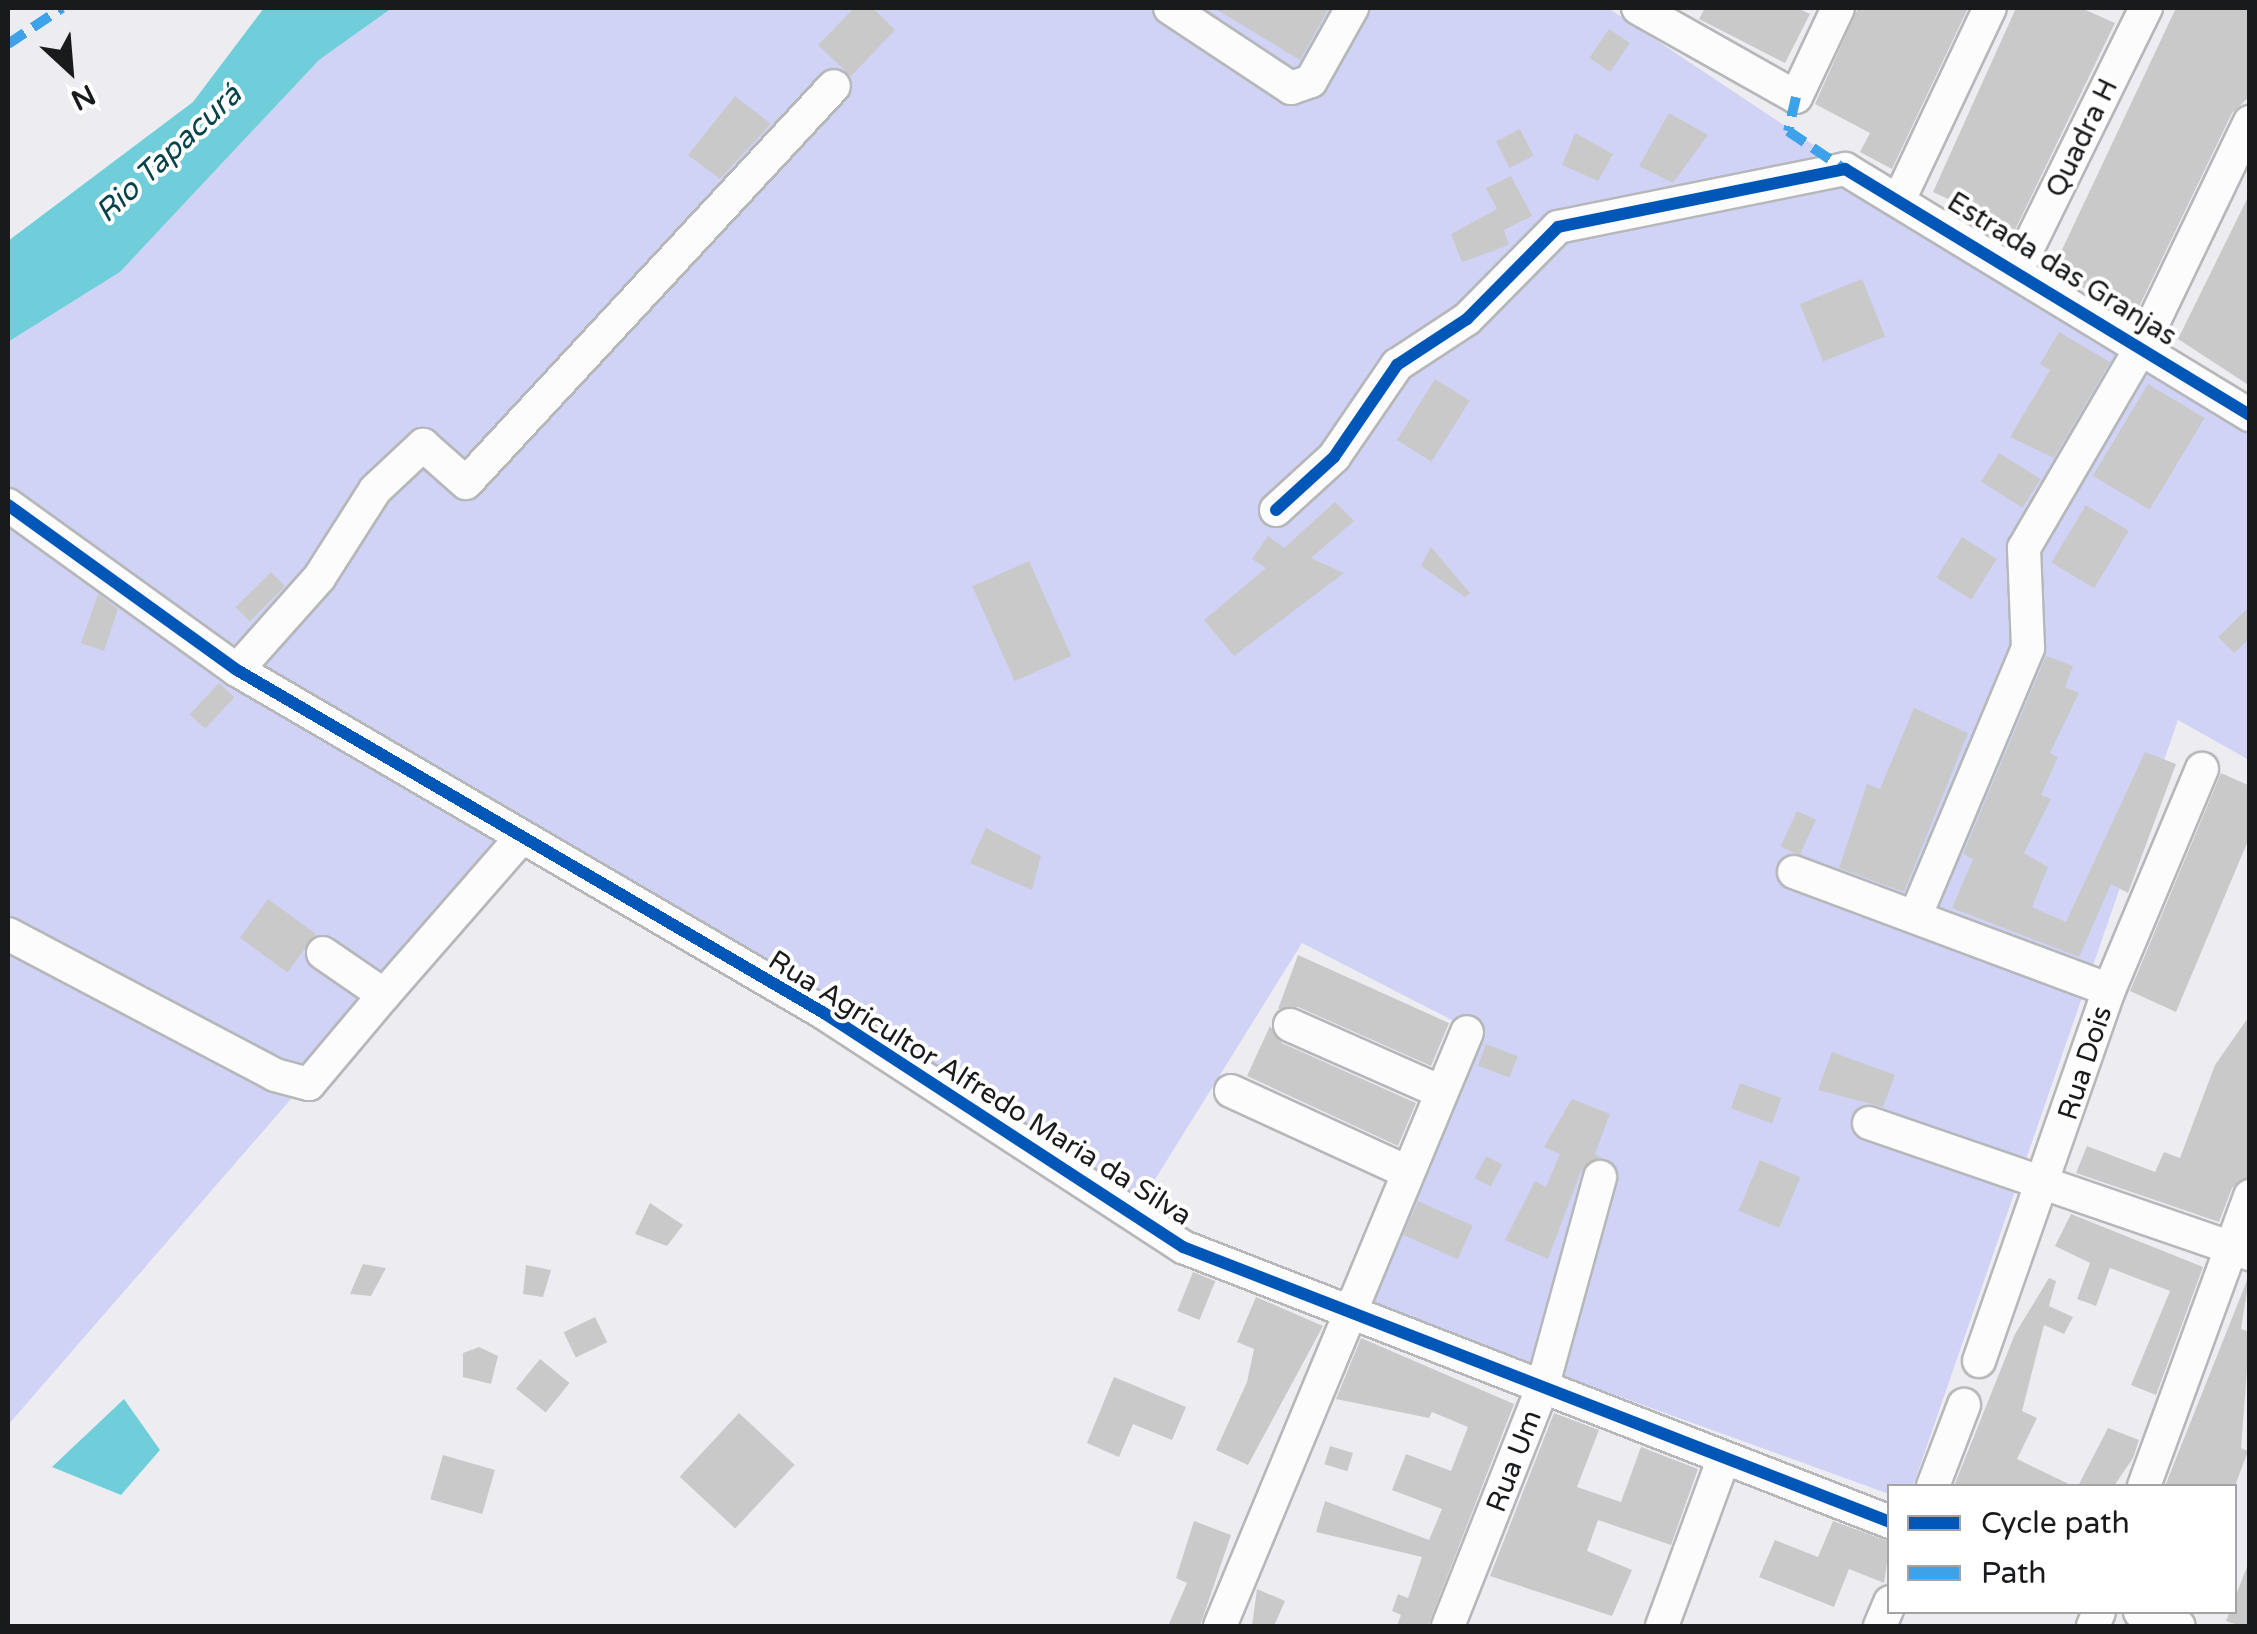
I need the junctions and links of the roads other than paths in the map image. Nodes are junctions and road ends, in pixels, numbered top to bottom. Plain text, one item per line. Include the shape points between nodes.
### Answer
1 (1170, 8) edge
2 (1352, 8) edge
3 (1638, 8) edge
4 (1838, 8) edge
5 (1990, 8) edge
6 (2146, 8) edge
7 (1676, 16) edge
8 (834, 86) dead end
9 (2250, 122) edge
10 (1900, 198) junction
11 (2018, 268) junction
12 (2142, 348) junction
13 (2250, 415) edge
14 (8, 505) edge
15 (1276, 510) dead end
16 (237, 670) junction
17 (2202, 769) dead end
18 (520, 839) junction
19 (1794, 872) dead end
20 (1915, 917) junction
21 (8, 934) edge
22 (323, 953) dead end
23 (2109, 990) junction
24 (384, 995) junction
25 (1290, 1026) dead end
26 (1467, 1032) dead end
27 (1231, 1091) dead end
28 (1441, 1092) junction
29 (1869, 1123) dead end
30 (1407, 1172) junction
31 (1600, 1177) dead end
32 (2044, 1184) junction
33 (2250, 1196) edge
34 (2240, 1251) edge
35 (1345, 1312) junction
36 (1979, 1361) dead end
37 (1542, 1388) junction
38 (1964, 1405) dead end
39 (1722, 1462) junction
40 (1934, 1484) edge
41 (2145, 1484) edge
42 (1887, 1521) edge
43 (2146, 1614) edge
44 (1220, 1626) edge
45 (1448, 1626) edge
46 (1662, 1626) edge
47 (2180, 1626) edge

1 - 2 street via 1291,88 1311,81
3 - 7 street
4 - 7 street via 1796,98
5 - 10 street
6 - 11 street, Quadra H
8 - 16 street via 466,483 424,445 375,490 319,578
9 - 12 street
10 - 11 street, Estrada das Granjas
10 - 15 street, Estrada das Granjas via 1845,169 1558,227 1466,319 1398,365 1334,457
11 - 12 street, Estrada das Granjas
12 - 13 street, Estrada das Granjas
12 - 20 street via 2024,548 2028,648
14 - 16 street, Rua Agricultor Alfredo Maria da Silva
16 - 18 street, Rua Agricultor Alfredo Maria da Silva
17 - 23 street, Rua Dois
18 - 24 street
18 - 35 street, Rua Agricultor Alfredo Maria da Silva via 824,1013 1183,1247
19 - 20 street
20 - 23 street
21 - 24 street via 275,1075 309,1084
22 - 24 street
23 - 32 street, Rua Dois
25 - 28 street
26 - 28 street
27 - 30 street
28 - 30 street
29 - 32 street
30 - 35 street
31 - 37 street, Rua Um
32 - 34 street
32 - 36 street, Rua Dois
33 - 34 street
34 - 41 street
35 - 37 street, Rua Agricultor Alfredo Maria da Silva
35 - 44 street
37 - 39 street, Rua Agricultor Alfredo Maria da Silva
37 - 45 street, Rua Um
38 - 40 street
39 - 42 street, Rua Agricultor Alfredo Maria da Silva
39 - 46 street
43 - 47 street

